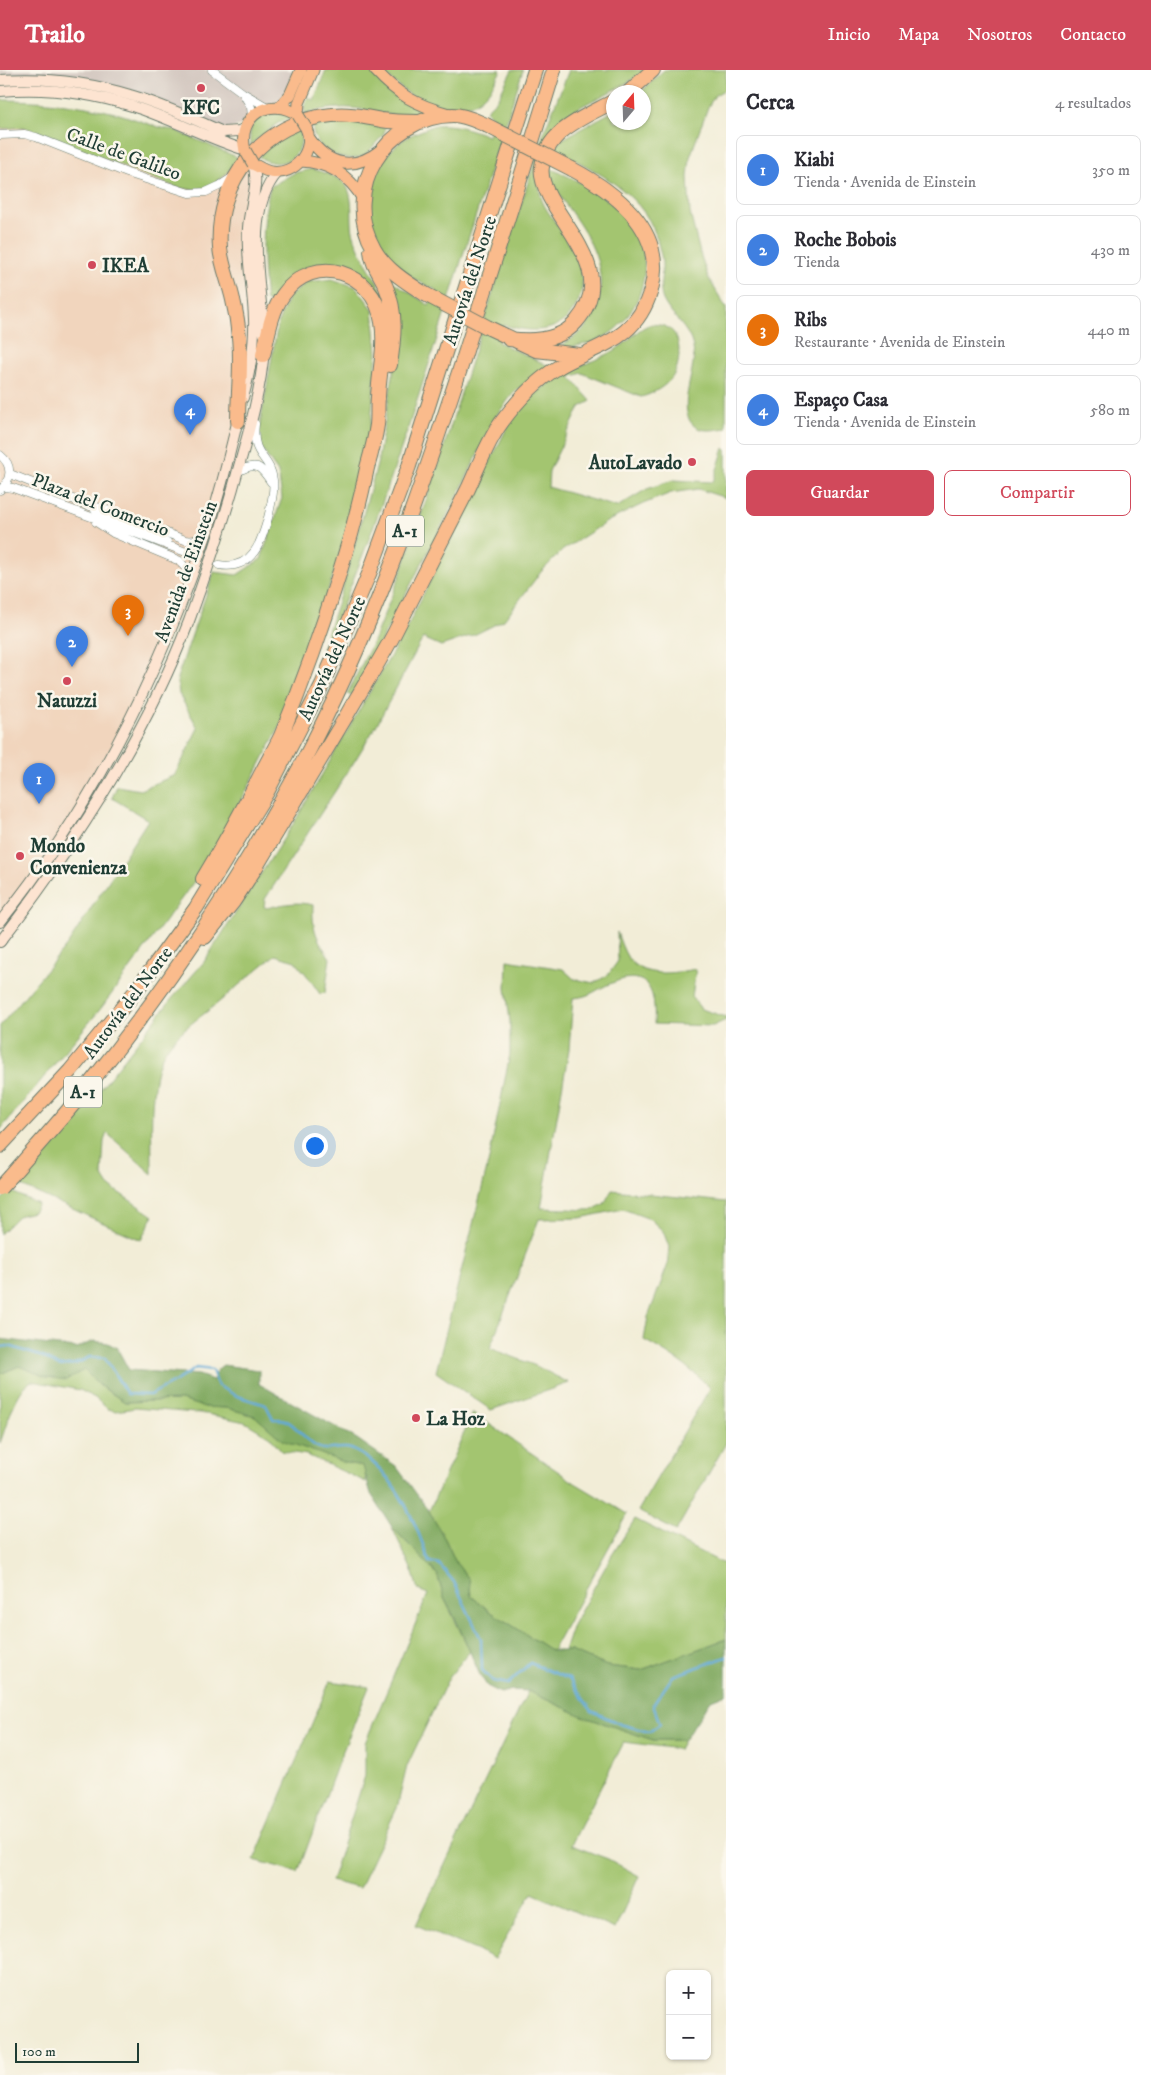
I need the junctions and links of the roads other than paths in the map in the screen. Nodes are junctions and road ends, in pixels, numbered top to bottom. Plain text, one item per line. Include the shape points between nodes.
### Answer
1 (212, 70) edge
2 (301, 70) edge
3 (313, 70) edge
4 (375, 70) edge
5 (535, 70) edge
6 (554, 70) edge
7 (653, 70) edge
8 (0, 80) edge
9 (637, 85) edge
10 (0, 91) edge
11 (243, 93) junction
12 (606, 105) edge
13 (280, 106) junction
14 (267, 107) junction
15 (298, 114) junction
16 (453, 115) junction
17 (252, 117) junction
18 (419, 122) junction
19 (246, 128) junction
20 (308, 133) junction
21 (0, 135) edge
22 (245, 150) junction
23 (381, 150) junction
24 (300, 161) junction
25 (253, 164) junction
26 (278, 172) junction
27 (235, 176) junction
28 (363, 199) junction
29 (370, 241) junction
30 (510, 339) junction
31 (263, 355) junction
32 (586, 355) junction
33 (259, 385) junction
34 (238, 421) junction
35 (377, 425) junction
36 (0, 455) edge
37 (237, 472) junction
38 (10, 474) junction
39 (2, 489) edge
40 (273, 491) junction
41 (90, 506) junction
42 (93, 519) junction
43 (210, 521) junction
44 (219, 565) dead end
45 (190, 581) junction
46 (0, 922) edge
47 (0, 942) edge
48 (163, 953) junction
49 (182, 960) junction
50 (0, 1146) edge
51 (6, 1184) edge

1 - 11 street
2 - 13 main road via 290,95
3 - 15 main road via 299,103
4 - 16 main road via 407,98
5 - 48 highway, Autovía del Norte / A-1 via 409,466 369,574 322,685 267,792 196,908
6 - 49 highway, Autovía del Norte / A-1 via 427,470 388,577 301,767 246,862
7 - 9 highway
8 - 19 street via 40,79 78,83 130,95 223,132
10 - 22 street via 42,90 131,105
11 - 14 street
11 - 17 street
12 - 30 highway via 558,133 541,168 544,186 574,235 590,271 589,301 577,321 560,333 532,341
13 - 14 main road
13 - 15 main road
14 - 17 main road
15 - 20 main road, bridge
16 - 18 highway
16 - 32 highway, bridge via 486,125 604,187 638,220 649,245 654,268 651,290 635,322 618,338
17 - 19 main road
18 - 23 highway via 404,129
18 - 27 highway via 342,114 309,119 264,142
19 - 22 main road
20 - 23 main road via 318,150 341,163 364,161
20 - 24 main road via 305,154
21 - 27 street, Calle de Galileo via 36,137 190,194 206,192
22 - 25 main road, bridge
23 - 28 highway
24 - 26 main road via 292,168
24 - 28 main road via 318,162 337,170 353,183
25 - 26 main road via 266,171
25 - 34 street, Avenida de Einstein via 256,176 248,228 253,342
26 - 31 street, Avenida de Einstein via 266,188 258,228
27 - 34 highway via 223,208 220,240 221,258 233,298 240,340
28 - 29 highway
29 - 30 highway, bridge via 379,257 405,282
29 - 35 highway via 371,258 386,286 395,322 385,399
30 - 32 highway via 536,350
31 - 33 street, Avenida de Einstein
31 - 35 highway via 275,308 294,281 310,273 330,270 348,274 372,293 380,311 382,361
32 - 49 highway via 557,368 524,393 500,425 379,660 233,902
33 - 37 street, Avenida de Einstein
33 - 40 street via 253,438 257,451 272,474
34 - 43 street, Avenida de Einstein
35 - 48 highway via 341,569 280,737
36 - 38 street via 6,461
37 - 40 street via 247,467 261,468 272,482
37 - 47 street, Avenida de Einstein via 220,533 188,622 148,710 66,853
38 - 39 street
38 - 41 street, Plaza del Comercio
39 - 42 street, Plaza del Comercio via 13,488
40 - 44 street via 267,521 253,555 234,566
41 - 42 street, Plaza del Comercio via 189,553
41 - 43 street, Plaza del Comercio via 192,541 205,532
42 - 45 street via 113,533 180,561
43 - 45 street, Avenida de Einstein
45 - 46 street, Avenida de Einstein via 155,666 100,773 55,847
48 - 50 highway, Autovía del Norte / A-1 via 70,1070
49 - 51 highway, Autovía del Norte / A-1 via 84,1091

